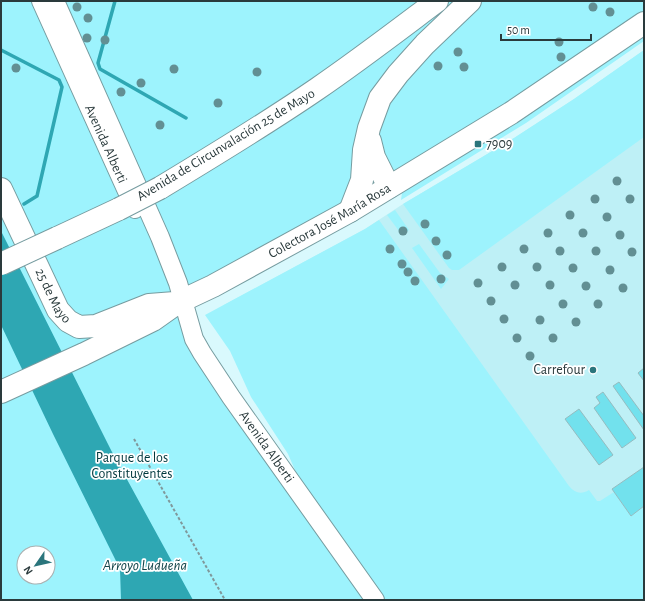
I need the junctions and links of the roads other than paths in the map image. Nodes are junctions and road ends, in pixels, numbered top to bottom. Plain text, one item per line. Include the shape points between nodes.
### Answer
1 (41, 1) edge
2 (55, 1) edge
3 (437, 1) edge
4 (470, 1) edge
5 (644, 23) edge
6 (369, 128) junction
7 (389, 187) junction
8 (1, 188) edge
9 (350, 210) junction
10 (1, 264) edge
11 (179, 295) junction
12 (6, 390) edge
13 (376, 600) edge

1 - 11 street, Avenida Alberti via 149,240
2 - 11 street, Avenida Alberti via 160,237
3 - 10 main road, Avenida de Circunvalación 25 de Mayo, bridge via 316,90 160,188
4 - 6 main road via 398,74 380,98
5 - 7 main road, Colectora José María Rosa via 511,113
6 - 7 main road via 374,157
6 - 9 main road via 364,150 362,180
7 - 9 main road, Colectora José María Rosa
8 - 11 main road, 25 de Mayo via 58,310 68,321 79,327 96,326
9 - 11 main road, Colectora José María Rosa via 220,282
11 - 12 main road, Colectora José María Rosa via 153,320
11 - 13 street, Avenida Alberti via 194,339 202,353

